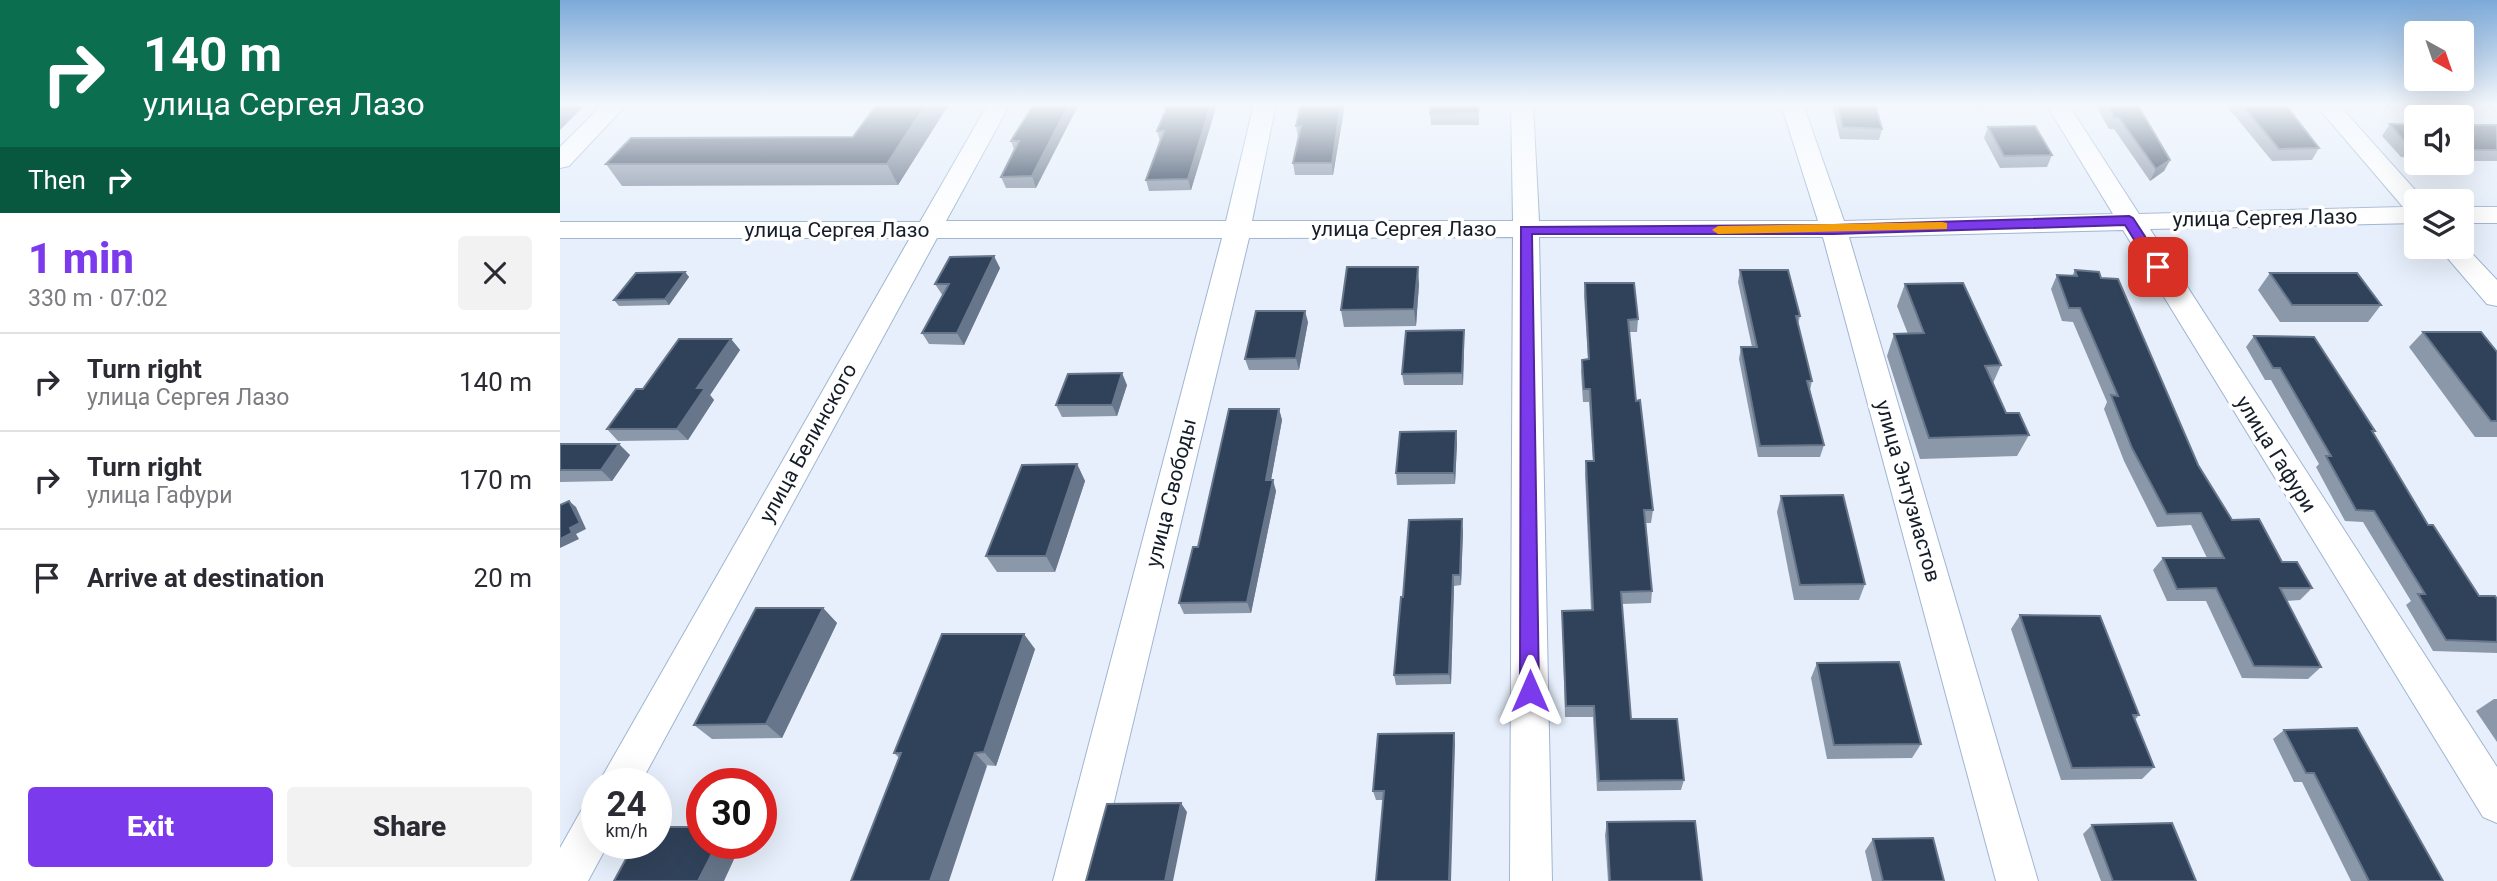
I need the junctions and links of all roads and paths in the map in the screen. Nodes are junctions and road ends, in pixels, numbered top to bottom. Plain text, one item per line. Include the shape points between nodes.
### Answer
1 (576, 145) edge
2 (975, 145) edge
3 (1256, 145) edge
4 (1523, 145) edge
5 (1806, 145) edge
6 (2083, 145) edge
7 (2362, 145) edge
8 (560, 161) edge
9 (2404, 193) edge
10 (2404, 215) edge
11 (2474, 215) edge
12 (2497, 215) edge
13 (2129, 220) junction
14 (1238, 228) junction
15 (560, 229) edge
16 (1834, 229) junction
17 (926, 230) junction
18 (1526, 230) junction
19 (2462, 259) edge
20 (2497, 297) edge
21 (627, 768) edge
22 (2497, 803) edge
23 (581, 852) edge
24 (565, 881) edge
25 (1074, 881) edge
26 (1531, 881) edge
27 (2017, 881) edge

1 - 8 street
2 - 17 street, улица Белинского
3 - 14 street, улица Свободы
4 - 18 street
5 - 16 street, улица Энтузиастов
6 - 13 street, улица Гафури
7 - 9 street
10 - 13 street, улица Сергея Лазо
11 - 12 street
13 - 16 street, улица Сергея Лазо
13 - 22 street, улица Гафури
14 - 17 street, улица Сергея Лазо
14 - 18 street, улица Сергея Лазо
14 - 25 street, улица Свободы
15 - 17 street, улица Сергея Лазо
16 - 18 street, улица Сергея Лазо
16 - 27 street, улица Энтузиастов
17 - 21 street, улица Белинского
18 - 26 street
19 - 20 street
23 - 24 street

